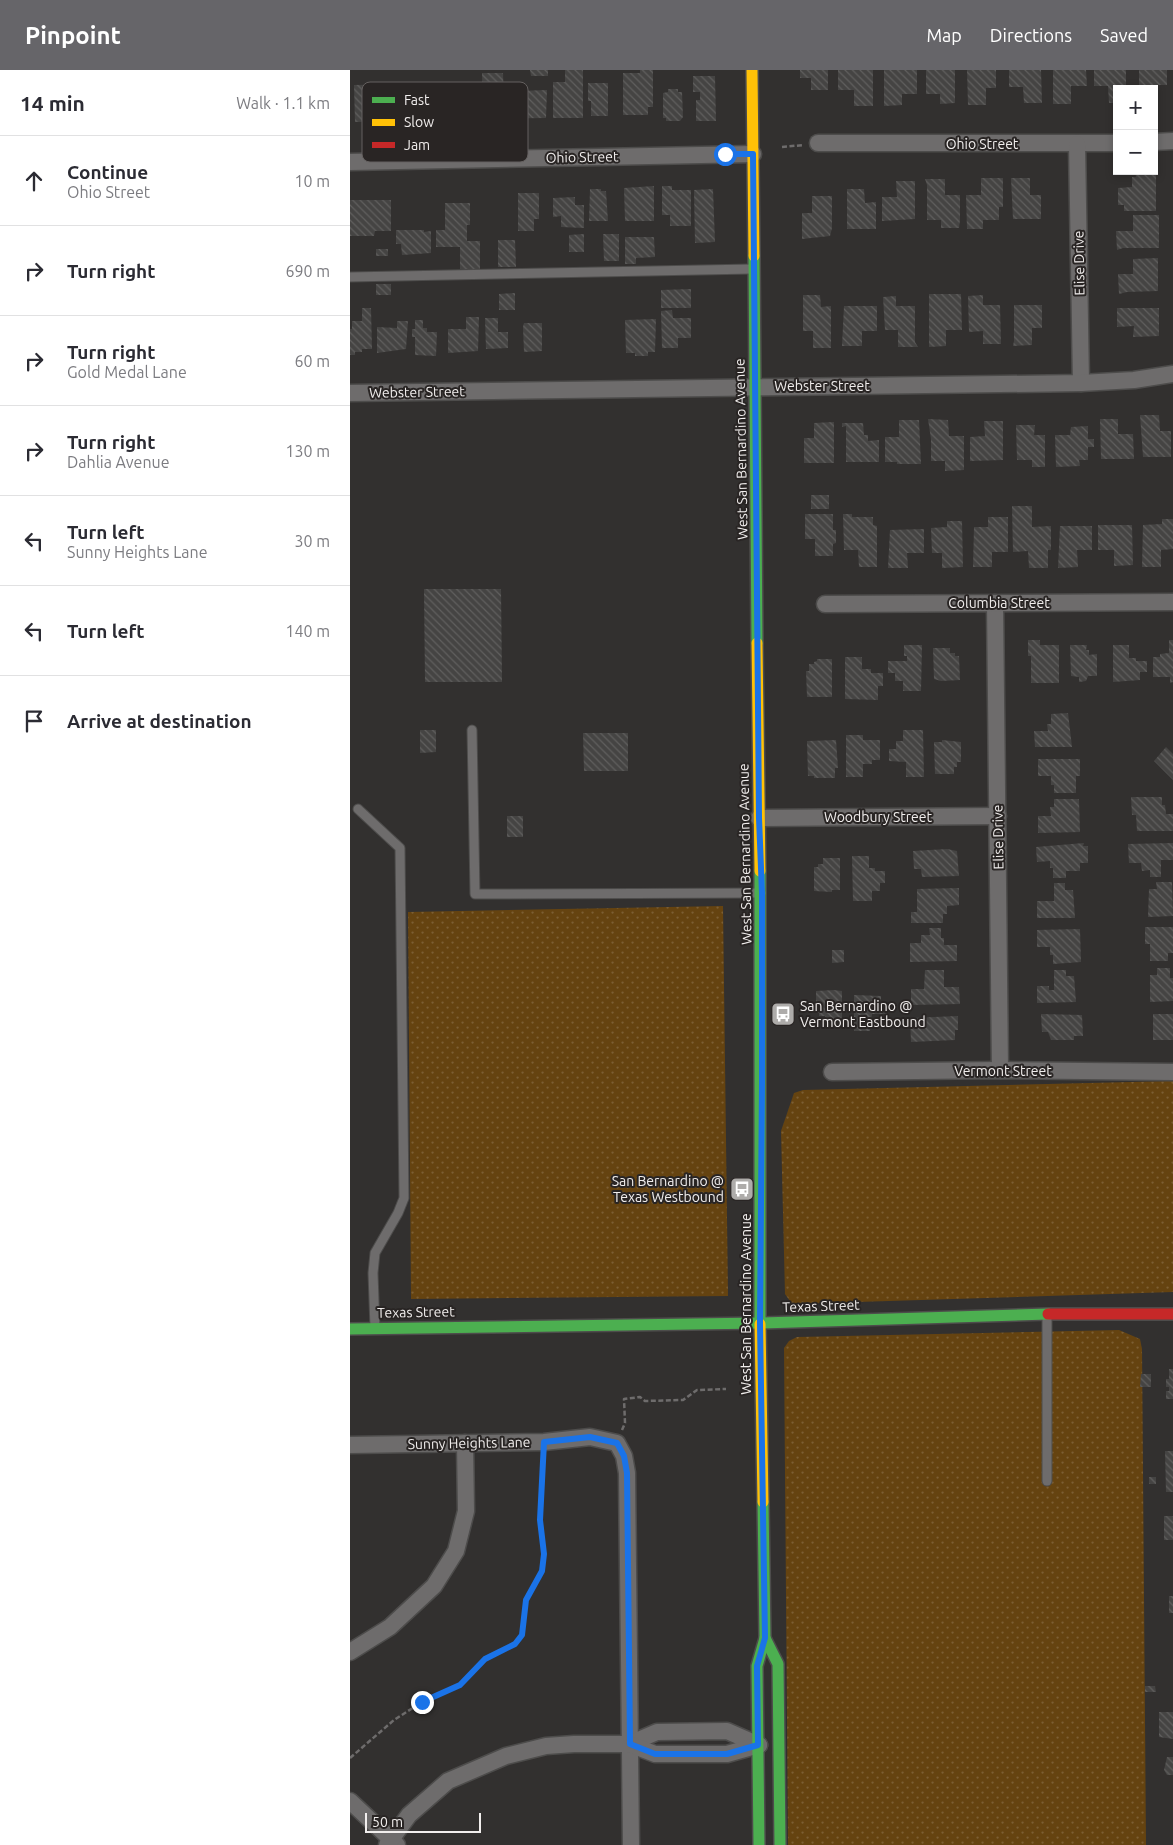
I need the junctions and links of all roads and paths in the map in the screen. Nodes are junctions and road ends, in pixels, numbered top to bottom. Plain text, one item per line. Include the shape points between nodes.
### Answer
1 (752, 70) edge
2 (1173, 141) edge
3 (1158, 142) edge
4 (818, 143) joint
5 (1113, 143) edge
6 (1077, 144) junction
7 (782, 147) dead end
8 (753, 154) junction
9 (528, 158) edge
10 (753, 269) junction
11 (350, 277) edge
12 (1173, 374) edge
13 (1081, 383) junction
14 (756, 386) junction
15 (350, 393) edge
16 (1173, 602) edge
17 (995, 603) junction
18 (825, 604) dead end
19 (472, 730) dead end
20 (358, 809) dead end
21 (998, 816) junction
22 (759, 818) junction
23 (762, 893) junction
24 (1000, 1070) junction
25 (832, 1072) dead end
26 (1173, 1072) edge
27 (1047, 1314) junction
28 (1173, 1314) edge
29 (760, 1323) junction
30 (375, 1328) junction
31 (350, 1329) edge
32 (726, 1390) dead end
33 (544, 1442) junction
34 (465, 1443) junction
35 (617, 1443) junction
36 (350, 1445) edge
37 (1047, 1481) dead end
38 (765, 1638) junction
39 (350, 1652) edge
40 (630, 1744) junction
41 (758, 1745) junction
42 (350, 1758) edge
43 (350, 1801) edge
44 (392, 1843) edge
45 (631, 1845) edge
46 (760, 1845) edge
47 (772, 1845) edge
48 (780, 1845) edge

1 - 8 main road, West San Bernardino Avenue
2 - 3 street
4 - 6 street, Ohio Street
4 - 7 path
5 - 6 street, Ohio Street
6 - 13 street, Elise Drive
8 - 9 street, Ohio Street
8 - 10 main road, West San Bernardino Avenue
10 - 11 lane
10 - 14 main road, West San Bernardino Avenue
12 - 13 street, Webster Street
13 - 14 street, Webster Street
14 - 15 street, Webster Street
14 - 22 main road, West San Bernardino Avenue
16 - 17 street, Columbia Street
17 - 18 street, Columbia Street
17 - 21 street, Elise Drive
19 - 23 lane via 474,894
20 - 30 lane via 400,848 404,1198 375,1253
21 - 22 street, Woodbury Street
21 - 24 street, Elise Drive
22 - 23 main road, West San Bernardino Avenue
23 - 29 main road, West San Bernardino Avenue
24 - 25 street, Vermont Street
24 - 26 street, Vermont Street
27 - 28 main road, Texas Street
27 - 29 main road, Texas Street
27 - 37 lane
29 - 30 main road, Texas Street
29 - 38 main road, West San Bernardino Avenue
30 - 31 main road, Texas Street
32 - 35 path via 697,1390 684,1400 624,1398 625,1423
33 - 34 street, Sunny Heights Lane
33 - 35 street, Sunny Heights Lane via 590,1437
33 - 42 path via 540,1520 544,1554 542,1571 526,1600 522,1635 515,1644 485,1659 460,1685 422,1702 394,1720
34 - 36 street, Sunny Heights Lane
34 - 39 street via 466,1511 456,1551 434,1586 390,1627
35 - 40 street via 624,1456 627,1473
38 - 41 main road, West San Bernardino Avenue via 757,1666
38 - 48 main road, West San Bernardino Avenue via 778,1664
40 - 41 street via 655,1754 727,1754
40 - 41 street via 657,1732 727,1731
40 - 44 street via 546,1746 506,1756 448,1781 409,1815
40 - 45 street
41 - 46 main road, West San Bernardino Avenue
41 - 47 main road via 771,1764
43 - 44 street

